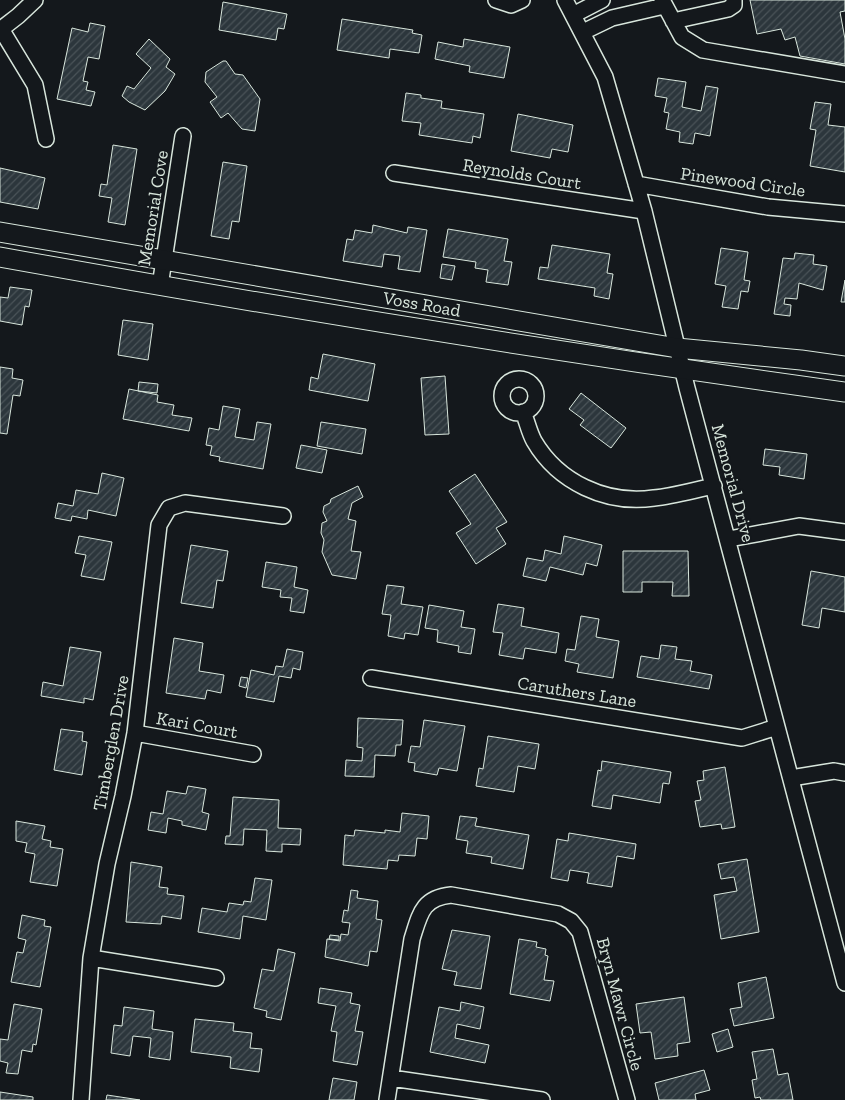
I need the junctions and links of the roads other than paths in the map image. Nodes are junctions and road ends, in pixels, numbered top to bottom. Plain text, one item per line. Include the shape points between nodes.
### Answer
1 (35, 0) edge
2 (496, 0) edge
3 (522, 0) edge
4 (565, 0) edge
5 (602, 0) edge
6 (734, 0) edge
7 (663, 3) edge
8 (719, 6) edge
9 (573, 14) junction
10 (673, 22) junction
11 (1, 29) edge
12 (583, 32) junction
13 (845, 74) edge
14 (183, 136) dead end
15 (46, 139) dead end
16 (394, 173) dead end
17 (636, 184) junction
18 (644, 211) junction
19 (845, 214) edge
20 (0, 232) edge
21 (0, 257) edge
22 (164, 260) junction
23 (160, 286) junction
24 (677, 348) junction
25 (845, 366) edge
26 (682, 370) junction
27 (845, 392) edge
28 (523, 412) dead end
29 (714, 486) junction
30 (283, 516) dead end
31 (845, 532) edge
32 (729, 539) junction
33 (371, 678) dead end
34 (777, 727) junction
35 (135, 733) junction
36 (253, 754) dead end
37 (845, 773) edge
38 (791, 778) junction
39 (91, 958) junction
40 (216, 978) dead end
41 (845, 983) edge
42 (391, 1078) junction
43 (81, 1100) edge
44 (388, 1100) edge
45 (542, 1100) edge
46 (627, 1100) edge

1 - 11 street
2 - 3 street via 511,5
4 - 9 street, Memorial Drive
5 - 9 street
6 - 8 street via 734,5
7 - 10 street
7 - 12 street via 612,18
8 - 10 street
9 - 12 street, Memorial Drive
10 - 13 street via 682,36 703,50
11 - 15 street via 34,85
12 - 17 street, Memorial Drive via 605,76
14 - 22 street, Memorial Cove
16 - 18 street, Reynolds Court
17 - 18 street, Memorial Drive
17 - 19 street, Pinewood Circle via 768,207
18 - 24 street, Memorial Drive
20 - 22 main road, Voss Road
21 - 23 main road, Voss Road
22 - 23 street, Memorial Cove
22 - 24 main road, Voss Road
23 - 26 main road, Voss Road
24 - 25 main road, Voss Road
24 - 26 street, Memorial Drive
26 - 27 main road, Voss Road
26 - 29 street, Memorial Drive
28 - 29 street via 533,439 545,457 583,488 633,499
29 - 32 street, Memorial Drive
30 - 35 street, Timberglen Drive via 185,503 168,508 159,525
31 - 32 street via 799,526
32 - 34 street, Memorial Drive
33 - 34 street, Caruthers Lane via 742,738
34 - 38 street, Memorial Drive
35 - 36 street, Kari Court
35 - 39 street, Timberglen Drive
37 - 38 street via 834,771
38 - 41 street, Memorial Drive
39 - 40 street
39 - 43 street, Timberglen Drive
42 - 44 street, Bryn Mawr Circle
42 - 45 street
42 - 46 street, Bryn Mawr Circle via 412,939 426,904 437,896 451,895 558,914 571,921 580,932

